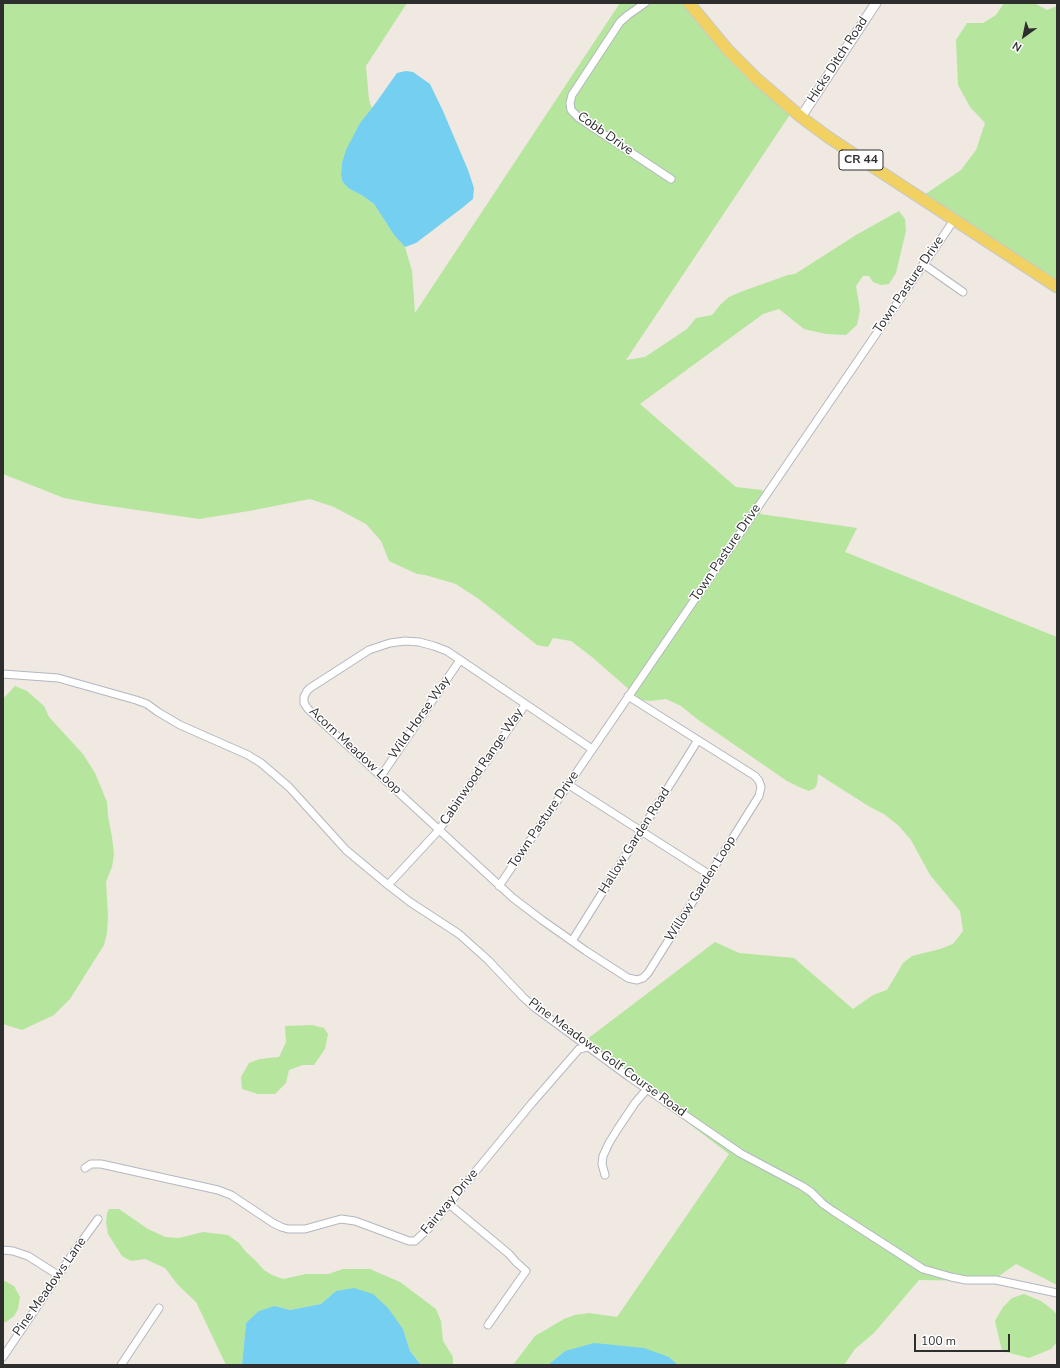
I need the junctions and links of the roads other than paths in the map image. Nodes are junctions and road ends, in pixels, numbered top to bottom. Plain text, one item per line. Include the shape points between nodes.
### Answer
1 (645, 3) edge
2 (689, 3) edge
3 (876, 3) edge
4 (801, 117) junction
5 (671, 179) dead end
6 (954, 220) junction
7 (923, 264) junction
8 (1057, 287) edge
9 (963, 292) dead end
10 (460, 660) junction
11 (3, 674) edge
12 (628, 696) junction
13 (525, 704) junction
14 (698, 740) junction
15 (592, 749) junction
16 (380, 776) junction
17 (568, 785) junction
18 (439, 830) junction
19 (640, 832) junction
20 (710, 875) junction
21 (388, 885) junction
22 (499, 886) junction
23 (572, 941) junction
24 (588, 1047) junction
25 (647, 1089) junction
26 (85, 1168) dead end
27 (605, 1175) dead end
28 (449, 1204) junction
29 (98, 1219) dead end
30 (3, 1250) edge
31 (58, 1275) junction
32 (1057, 1293) edge
33 (159, 1308) dead end
34 (488, 1325) dead end
35 (3, 1357) edge
36 (121, 1365) edge

1 - 5 street, Cobb Drive via 620,22 572,95 570,103 579,118
2 - 4 main road, CR 44 via 727,49
3 - 4 street, Hicks Ditch Road
4 - 6 main road, CR 44
6 - 7 street, Town Pasture Drive
6 - 8 main road, CR 44
7 - 9 street
7 - 12 street, Town Pasture Drive
10 - 13 street, Acorn Meadow Loop
10 - 16 street, Wild Horse Way
10 - 16 street, Acorn Meadow Loop via 441,648 427,644 390,643 369,650 307,691 304,699 306,707
11 - 21 street, Pine Meadows Golf Course Road via 58,678 136,700 180,725 248,755 288,787 346,850
12 - 14 street, Willow Garden Loop
12 - 15 street, Town Pasture Drive
13 - 15 street, Acorn Meadow Loop
13 - 18 street, Cabinwood Range Way
14 - 19 street, Hallow Garden Road
14 - 20 street, Willow Garden Loop via 756,777 761,787 759,796
15 - 17 street, Town Pasture Drive
16 - 18 street, Acorn Meadow Loop
17 - 19 street
17 - 22 street, Town Pasture Drive
18 - 21 street, Cabinwood Range Way
18 - 22 street, Acorn Meadow Loop
19 - 20 street
19 - 23 street, Hallow Garden Road
20 - 23 street, Willow Garden Loop via 648,973 641,979 630,979
21 - 24 street, Pine Meadows Golf Course Road via 459,934 528,1002
22 - 23 street, Willow Garden Loop
24 - 25 street, Pine Meadows Golf Course Road
24 - 28 street, Fairway Drive via 579,1049
25 - 27 street via 609,1143 603,1156
25 - 32 street, Pine Meadows Golf Course Road via 740,1153 807,1189 833,1211 923,1269 966,1280 996,1280
26 - 28 street, Fairway Drive via 90,1164 101,1164 218,1190 231,1195 273,1223 288,1229 305,1229 341,1219 355,1221 409,1241 415,1241 428,1229
28 - 34 street via 526,1271
29 - 31 street, Pine Meadows Lane
30 - 31 street via 28,1256
31 - 35 street, Pine Meadows Lane
33 - 36 street

